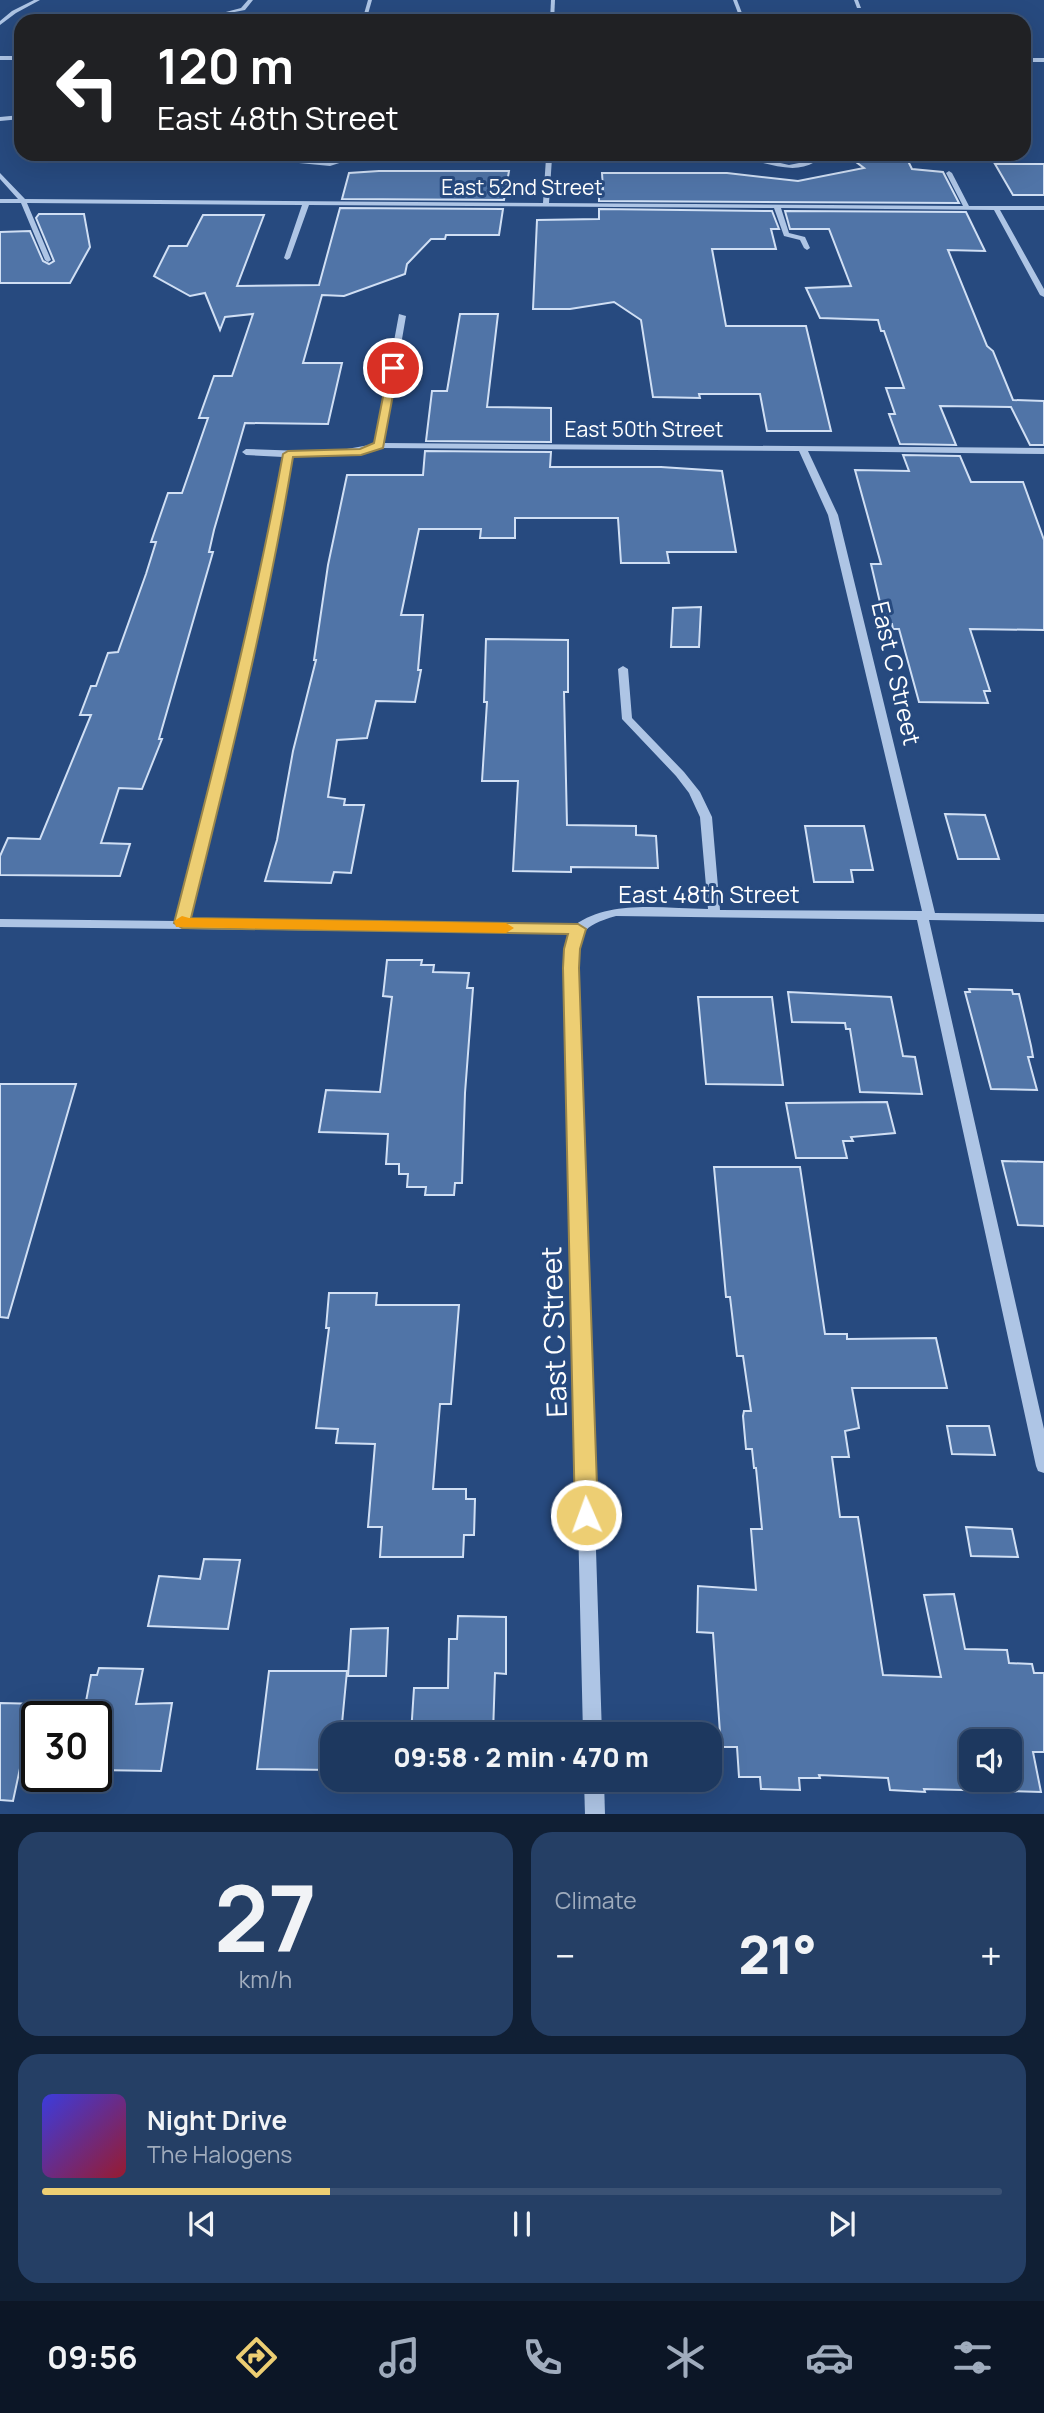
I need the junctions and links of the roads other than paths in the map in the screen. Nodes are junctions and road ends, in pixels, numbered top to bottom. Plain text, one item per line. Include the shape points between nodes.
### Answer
1 (38, 0) edge
2 (251, 0) edge
3 (856, 0) edge
4 (859, 7) dead end
5 (224, 13) dead end
6 (0, 24) edge
7 (300, 161) edge
8 (334, 161) edge
9 (549, 161) edge
10 (762, 161) edge
11 (812, 161) edge
12 (949, 173) dead end
13 (0, 175) edge
14 (0, 201) edge
15 (23, 201) junction
16 (306, 203) junction
17 (546, 205) junction
18 (777, 206) junction
19 (967, 207) junction
20 (996, 208) junction
21 (1044, 208) edge
22 (807, 248) dead end
23 (287, 258) dead end
24 (48, 260) dead end
25 (1044, 295) edge
26 (402, 316) dead end
27 (379, 445) junction
28 (802, 448) junction
29 (1044, 451) edge
30 (246, 452) dead end
31 (288, 454) junction
32 (623, 669) dead end
33 (714, 913) junction
34 (925, 915) junction
35 (1044, 918) edge
36 (0, 923) edge
37 (182, 923) junction
38 (578, 929) junction
39 (1044, 1466) edge
40 (593, 1722) edge
41 (594, 1792) edge
42 (595, 1814) edge

1 - 6 street
2 - 5 street via 243,9
3 - 4 street
7 - 8 street
9 - 17 street
10 - 11 street via 782,166
12 - 19 street
13 - 15 street
14 - 15 street, East 52nd Street
15 - 16 street, East 52nd Street
15 - 24 street
16 - 17 street, East 52nd Street
16 - 23 street
17 - 18 street, East 52nd Street
18 - 19 street, East 52nd Street
18 - 22 street via 786,235 803,238
19 - 20 street, East 52nd Street
20 - 21 street, East 52nd Street
20 - 25 street
26 - 27 street
27 - 28 street, East 50th Street
27 - 31 street, East 50th Street via 361,452
28 - 29 street, East 50th Street
28 - 34 street, East C Street via 833,515
30 - 31 street, East 50th Street
31 - 37 street via 260,607
32 - 33 street via 627,719 680,775 702,806
33 - 34 street, East 48th Street
33 - 38 street, East 48th Street via 615,912
34 - 35 street, East 48th Street
34 - 39 street
36 - 37 street, East 48th Street
37 - 38 street, East 48th Street
38 - 40 street, East C Street via 571,968
41 - 42 street

